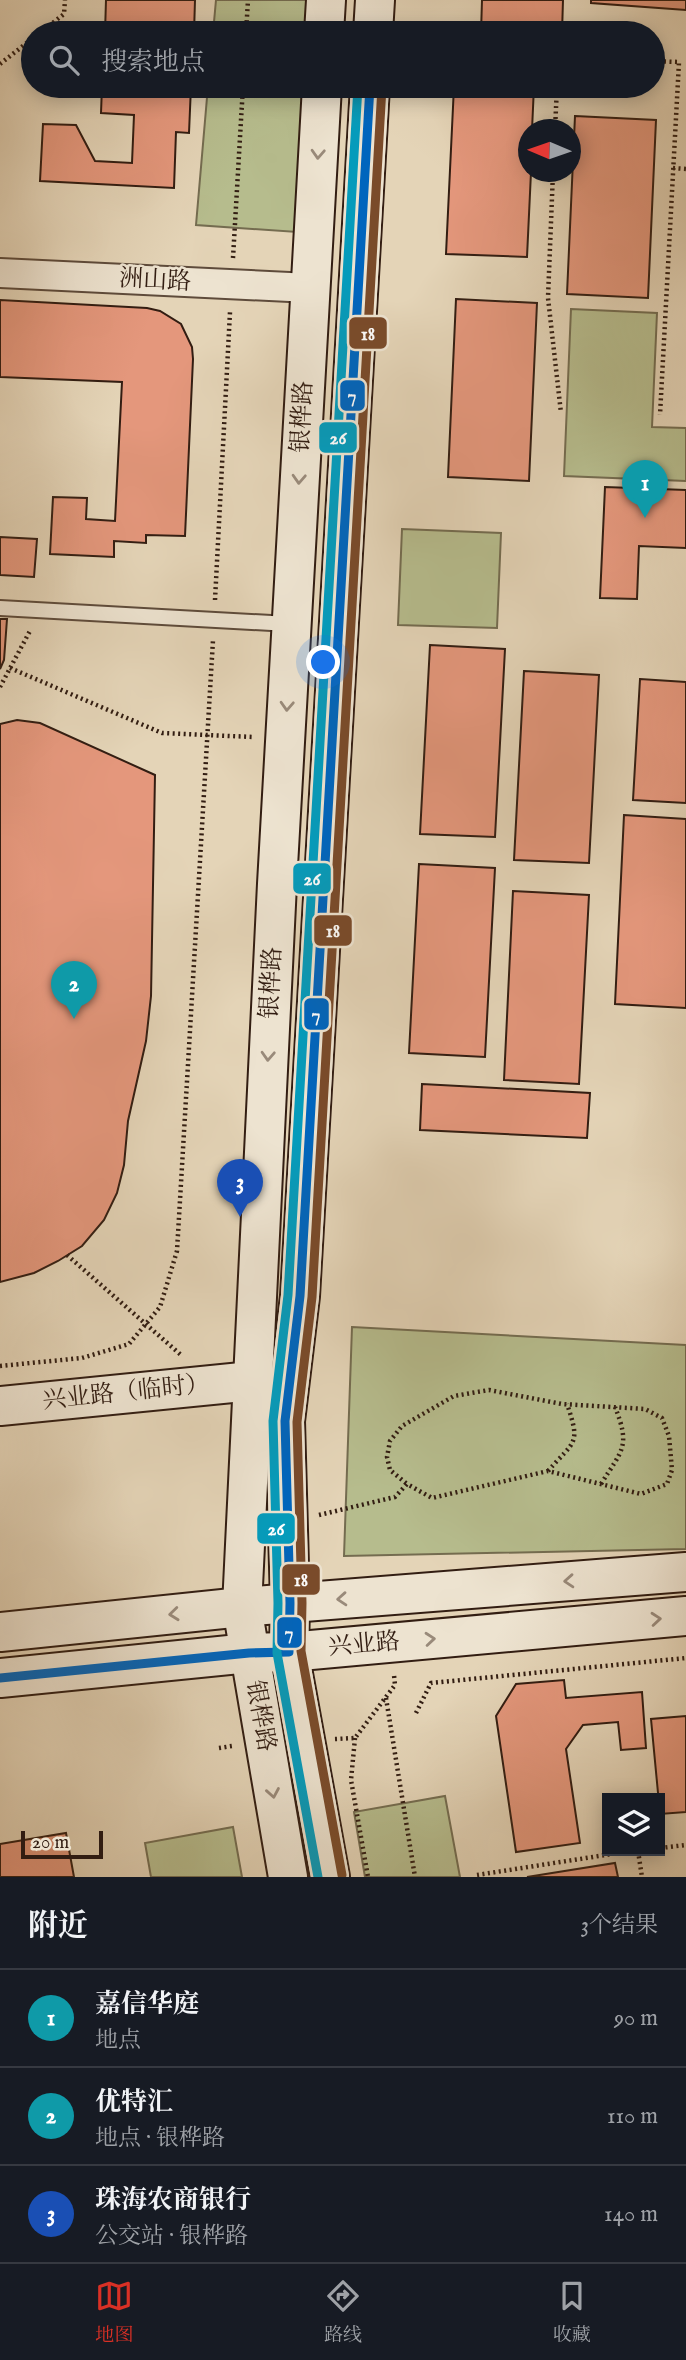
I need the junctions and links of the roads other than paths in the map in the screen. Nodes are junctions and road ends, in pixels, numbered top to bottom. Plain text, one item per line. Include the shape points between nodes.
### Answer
1 (326, 0) edge
2 (374, 0) edge
3 (325, 21) edge
4 (373, 21) edge
5 (320, 98) edge
6 (369, 98) edge
7 (0, 273) edge
8 (310, 288) junction
9 (0, 608) edge
10 (291, 625) junction
11 (253, 1381) junction
12 (0, 1406) edge
13 (686, 1572) edge
14 (290, 1603) junction
15 (242, 1607) junction
16 (686, 1616) edge
17 (0, 1632) edge
18 (289, 1652) junction
19 (249, 1653) junction
20 (0, 1678) edge
21 (288, 1877) edge
22 (330, 1877) edge

1 - 3 main road
2 - 4 main road
5 -> 8 main road, 银桦路
6 - 14 main road, 银桦路 via 300,1296 285,1421
7 - 8 street, 洲山路
8 -> 10 main road, 银桦路
9 - 10 lane
10 -> 11 main road, 银桦路
11 - 12 main road, 兴业路（临时）
11 - 15 main road, 银桦路
13 -> 14 main road, 兴业路
14 - 15 main road, 兴业路
14 - 18 main road, 银桦路
15 -> 17 main road, 兴业路
15 - 19 main road, 银桦路
18 -> 16 main road, 兴业路
18 - 19 main road, 兴业路
18 - 22 main road, 银桦路
19 - 20 main road, 兴业路
19 -> 21 main road, 银桦路

